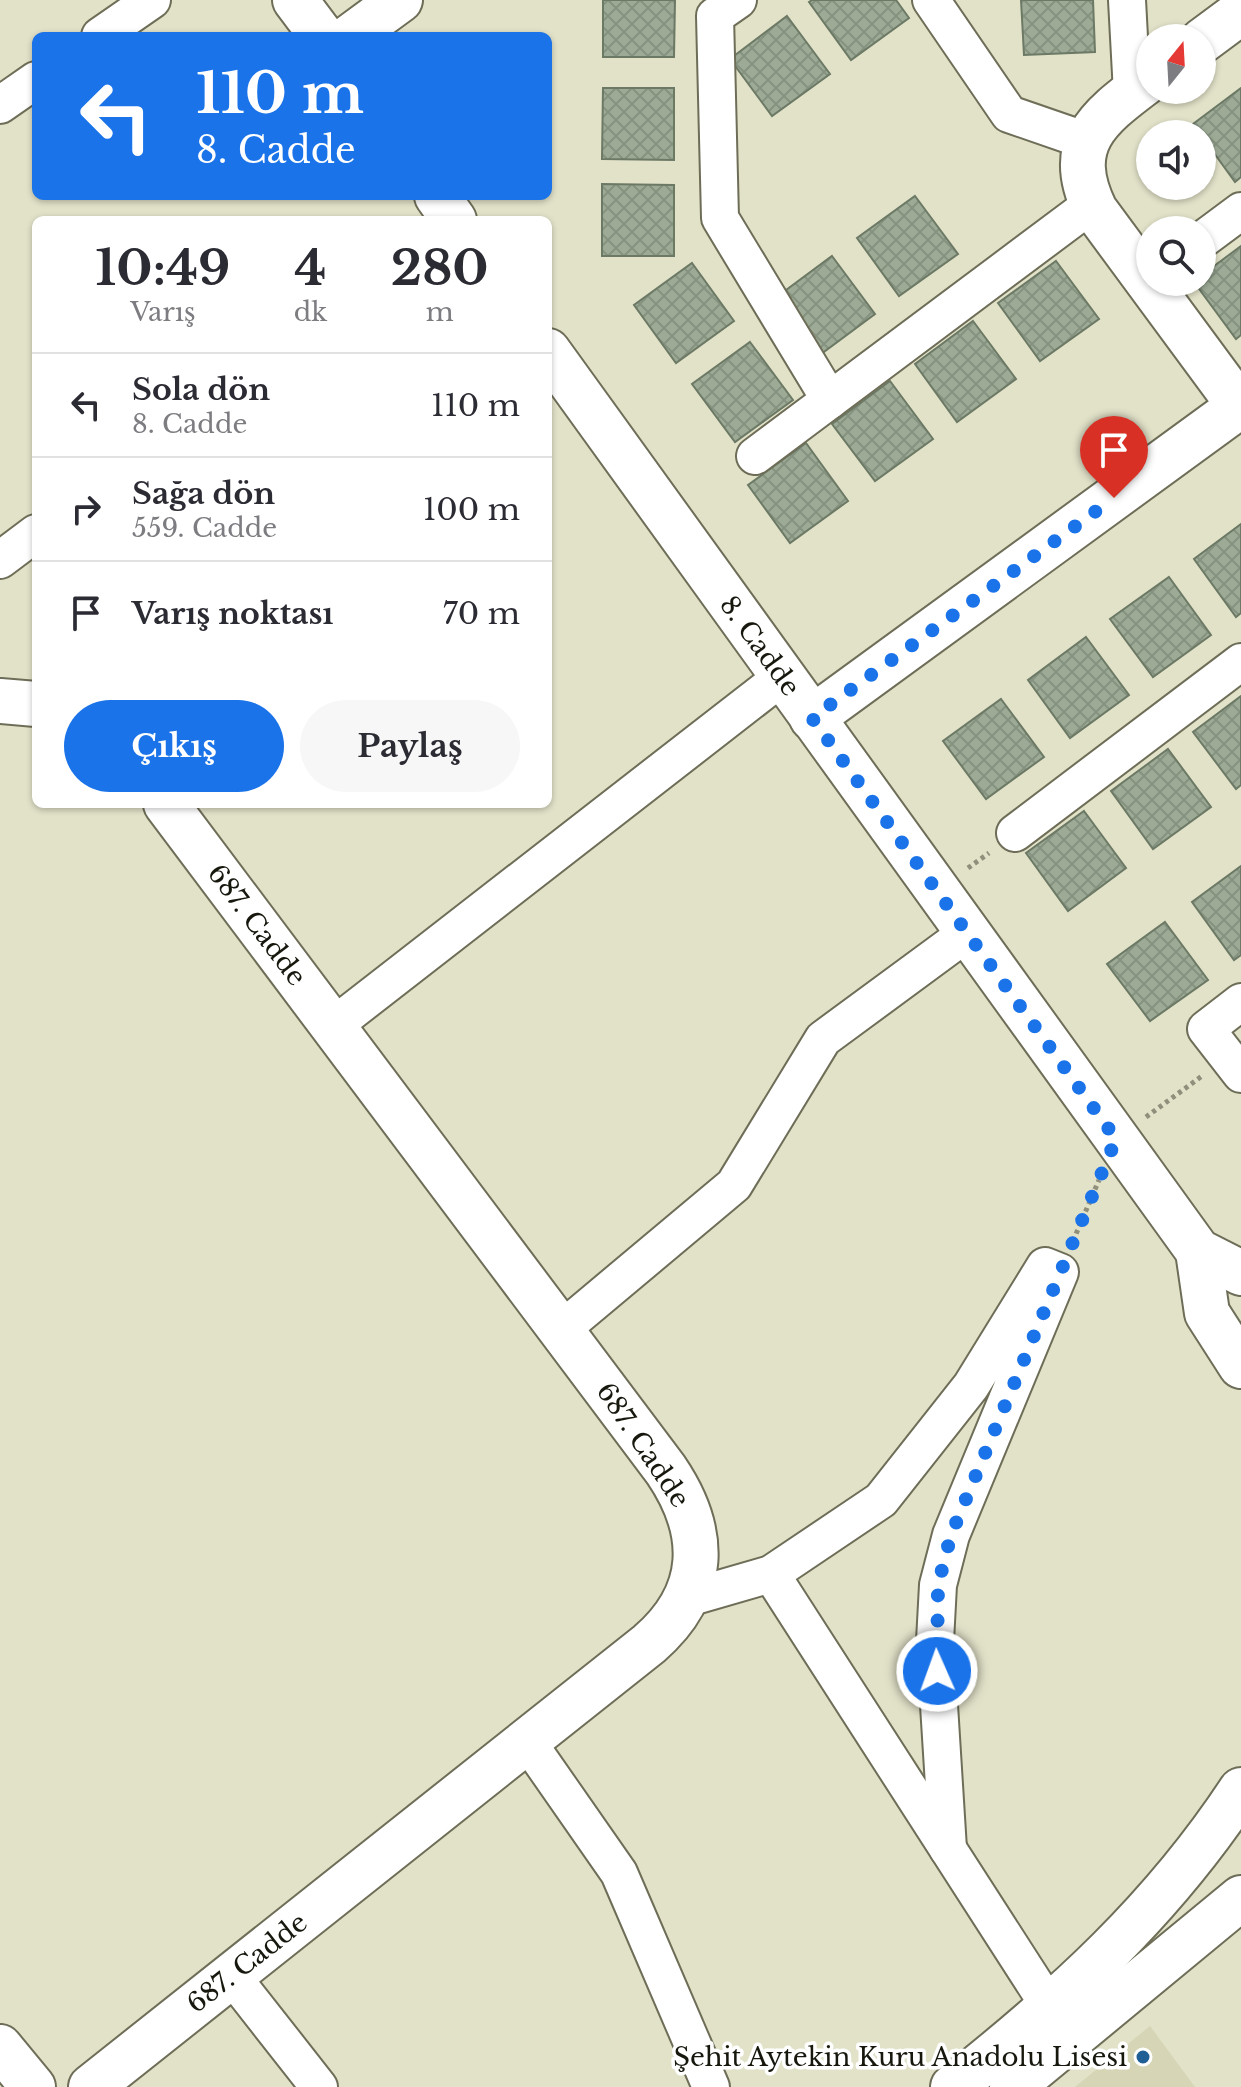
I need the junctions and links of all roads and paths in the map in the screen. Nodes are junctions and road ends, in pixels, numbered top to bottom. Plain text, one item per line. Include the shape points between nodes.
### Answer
1 (152, 0) edge
2 (295, 0) edge
3 (400, 0) edge
4 (738, 0) edge
5 (931, 0) edge
6 (1127, 0) edge
7 (1241, 12) edge
8 (1216, 31) edge
9 (106, 32) edge
10 (319, 32) edge
11 (356, 32) edge
12 (1136, 55) edge
13 (32, 83) edge
14 (1136, 90) edge
15 (0, 105) edge
16 (1087, 141) junction
17 (1092, 204) junction
18 (1241, 211) edge
19 (1216, 230) edge
20 (1136, 263) edge
21 (1160, 296) edge
22 (552, 357) edge
23 (830, 400) junction
24 (1240, 406) edge
25 (755, 456) dead end
26 (32, 536) edge
27 (0, 560) edge
28 (1241, 662) edge
29 (782, 677) junction
30 (0, 701) edge
31 (32, 704) edge
32 (812, 718) junction
33 (169, 808) edge
34 (1015, 833) joint
35 (937, 891) junction
36 (967, 933) junction
37 (1241, 1002) edge
38 (333, 1026) junction
39 (1234, 1066) edge
40 (1116, 1139) junction
41 (1198, 1251) junction
42 (1060, 1272) junction
43 (1241, 1273) edge
44 (561, 1330) junction
45 (1241, 1366) edge
46 (771, 1574) junction
47 (688, 1598) junction
48 (527, 1741) junction
49 (1239, 1789) edge
50 (948, 1849) junction
51 (1241, 1898) edge
52 (231, 1975) junction
53 (1051, 2009) junction
54 (0, 2047) edge
55 (33, 2087) edge
56 (91, 2087) edge
57 (319, 2087) edge
58 (711, 2087) edge
59 (953, 2087) edge
60 (1012, 2087) edge

1 - 9 street
2 - 10 street
3 - 11 street
4 - 23 street via 715,16 720,218
5 - 16 street via 1009,114
6 - 12 street
7 - 8 street
13 - 15 street
14 - 16 street via 1101,116
16 - 17 street via 1083,165
17 - 20 street
17 - 23 street
18 - 19 street
21 - 24 street
22 - 29 street, 8. Cadde
23 - 25 street
24 - 32 street
26 - 27 street
28 - 34 street
29 - 32 street, 8. Cadde
29 - 38 street
30 - 31 street
32 - 35 street, 8. Cadde
33 - 38 street, 687. Cadde
34 - 35 path
35 - 36 street, 8. Cadde
36 - 40 street, 8. Cadde
36 - 44 street via 823,1039 734,1185
37 - 39 street via 1206,1029
38 - 44 street, 687. Cadde
39 - 40 path
40 - 41 street, 8. Cadde
40 - 42 path
41 - 43 street, 8. Cadde
41 - 45 street, 8. Cadde via 1207,1313
42 - 46 street via 1045,1266 971,1386 881,1500
42 - 50 street via 951,1535 938,1585 935,1641
44 - 47 street, 687. Cadde via 666,1470 690,1511 696,1550
46 - 47 street
46 - 50 street
47 - 48 street, 687. Cadde via 664,1632
48 - 52 street, 687. Cadde
48 - 58 street via 619,1873
49 - 53 street via 1207,1841 1151,1910
50 - 53 street
51 - 60 street
52 - 56 street, 687. Cadde
52 - 57 street
53 - 59 street
54 - 55 street

